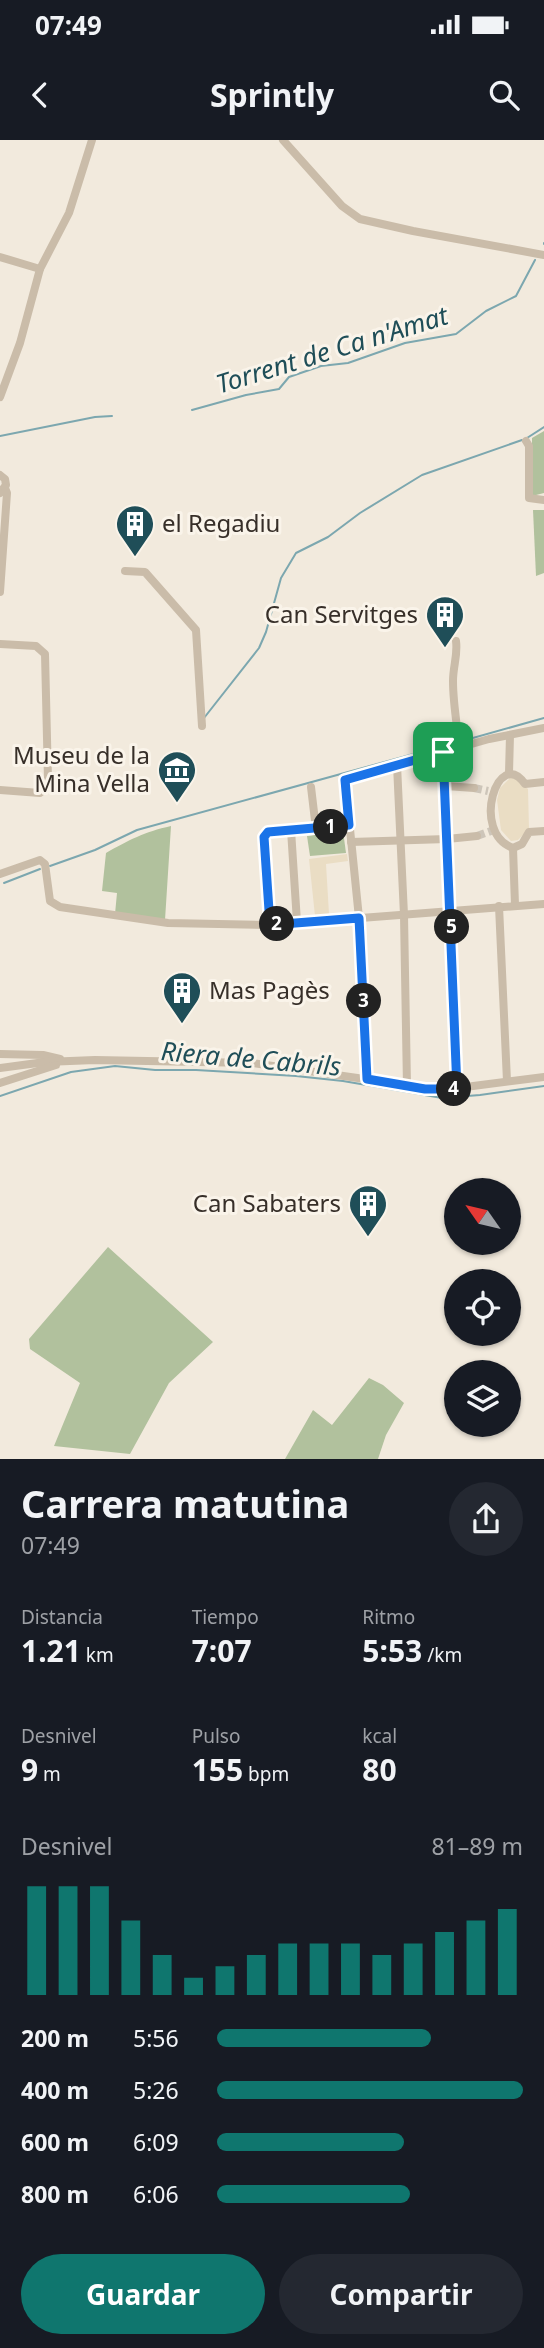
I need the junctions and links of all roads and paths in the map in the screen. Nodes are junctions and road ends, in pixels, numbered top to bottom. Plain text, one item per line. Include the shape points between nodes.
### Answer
1 (92, 140) edge
2 (283, 140) edge
3 (544, 255) edge
4 (0, 257) edge
5 (40, 270) junction
6 (0, 397) edge
7 (526, 441) dead end
8 (0, 475) edge
9 (2, 491) edge
10 (544, 500) edge
11 (0, 501) edge
12 (5, 516) junction
13 (1, 550) edge
14 (1, 564) edge
15 (125, 571) dead end
16 (0, 592) edge
17 (456, 641) dead end
18 (0, 644) edge
19 (202, 726) dead end
20 (544, 728) edge
21 (510, 735) junction
22 (443, 752) junction
23 (397, 765) junction
24 (509, 774) junction
25 (544, 782) edge
26 (446, 786) junction
27 (311, 787) dead end
28 (474, 788) tunnel mouth
29 (0, 790) edge
30 (349, 825) junction
31 (316, 829) junction
32 (291, 830) junction
33 (544, 831) edge
34 (477, 836) tunnel mouth
35 (447, 839) junction
36 (400, 840) junction
37 (351, 842) junction
38 (513, 848) junction
39 (0, 874) edge
40 (544, 904) edge
41 (515, 905) junction
42 (499, 906) junction
43 (452, 910) junction
44 (404, 915) junction
45 (359, 918) junction
46 (297, 922) junction
47 (270, 925) junction
48 (0, 1054) edge
49 (69, 1061) junction
50 (2, 1067) edge
51 (544, 1077) edge
52 (367, 1079) junction
53 (507, 1081) junction
54 (0, 1083) edge
55 (407, 1086) junction
56 (457, 1089) junction

1 - 5 street via 69,213
2 - 3 street via 342,206 360,219
4 - 5 street
5 - 6 street
7 - 10 street via 529,498
8 - 9 street via 5,481
9 - 12 street via 7,494
11 - 12 street
12 - 13 street
13 - 14 street
14 - 16 street
15 - 19 street via 145,572 196,630
17 - 22 street via 457,727 444,739
18 - 29 street via 36,646 45,653 48,780 40,793
20 - 21 street
21 - 22 street
21 - 24 street
22 - 23 street
22 - 26 street
23 - 30 street via 345,780
23 - 36 street
24 - 25 street via 525,784
24 - 38 street via 493,792 490,809 495,830
26 - 28 street
26 - 35 street
27 - 31 street
30 - 31 street
30 - 37 street
31 - 32 street
32 - 46 street
32 - 47 street via 268,832 264,837
33 - 38 street via 529,832 522,844
34 - 35 street
35 - 36 street
35 - 43 street
36 - 37 street
36 - 44 street
37 - 45 street
38 - 41 street
39 - 47 street via 40,860 46,864 50,901 60,907 168,923
40 - 41 street
41 - 42 street
42 - 43 street
42 - 53 street
43 - 44 street
43 - 56 street
44 - 45 street
44 - 55 street
45 - 46 street
45 - 52 street
46 - 47 street
48 - 49 street
49 - 50 street
49 - 52 street via 252,1063
49 - 54 street
51 - 53 street
52 - 55 street
53 - 56 street
55 - 56 street

